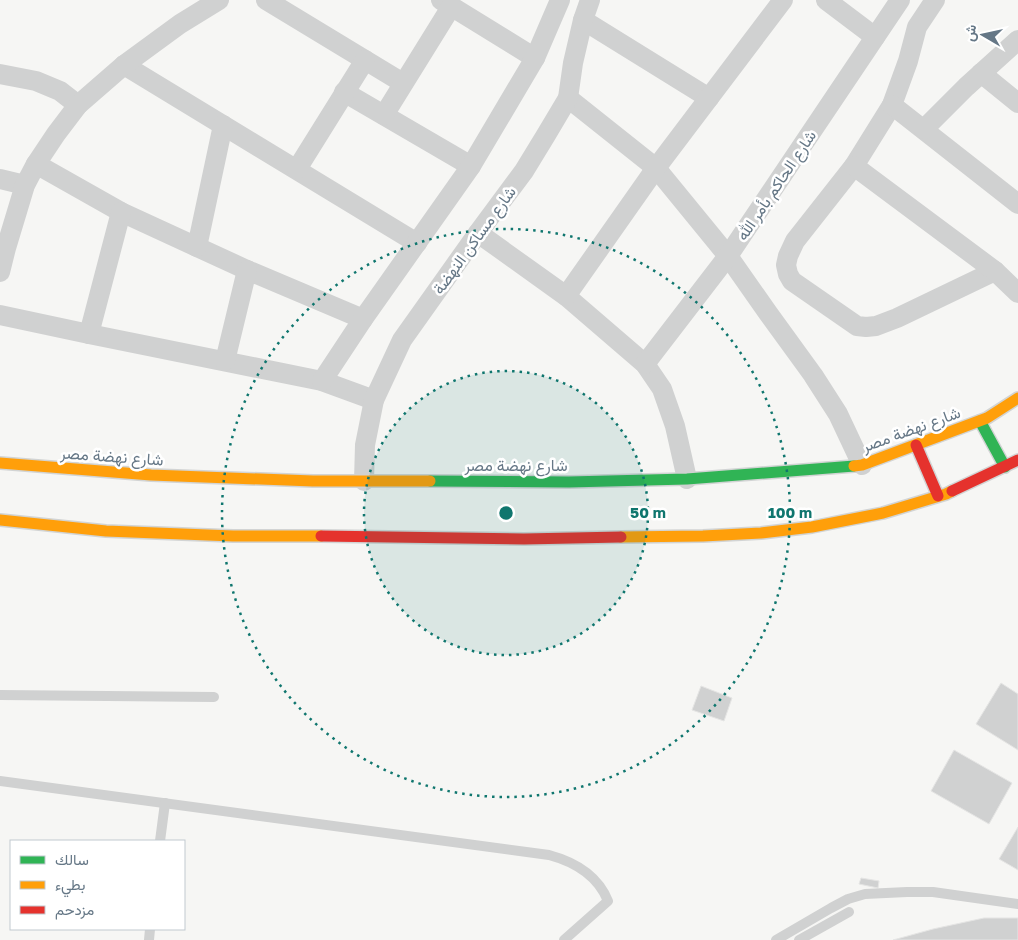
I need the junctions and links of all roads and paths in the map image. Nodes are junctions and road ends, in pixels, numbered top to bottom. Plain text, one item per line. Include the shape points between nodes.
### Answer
1 (219, 0) edge
2 (266, 0) edge
3 (560, 0) edge
4 (590, 0) edge
5 (783, 0) edge
6 (826, 0) edge
7 (900, 0) edge
8 (935, 0) edge
9 (446, 3) edge
10 (583, 20) junction
11 (875, 37) junction
12 (1018, 40) edge
13 (535, 58) junction
14 (365, 60) junction
15 (124, 65) junction
16 (981, 73) junction
17 (0, 74) edge
18 (403, 83) junction
19 (344, 92) junction
20 (568, 98) junction
21 (709, 98) junction
22 (1018, 103) edge
23 (892, 105) junction
24 (78, 106) junction
25 (384, 115) junction
26 (223, 125) junction
27 (924, 129) junction
28 (36, 164) junction
29 (471, 166) junction
30 (854, 166) junction
31 (656, 168) junction
32 (296, 170) junction
33 (0, 179) edge
34 (25, 185) junction
35 (1018, 204) edge
36 (121, 212) junction
37 (478, 232) junction
38 (417, 243) junction
39 (197, 247) junction
40 (728, 256) junction
41 (247, 270) junction
42 (994, 271) junction
43 (0, 272) edge
44 (1018, 293) edge
45 (566, 296) junction
46 (0, 314) edge
47 (363, 319) junction
48 (89, 334) junction
49 (225, 361) junction
50 (645, 364) junction
51 (322, 381) junction
52 (1018, 398) edge
53 (374, 400) junction
54 (980, 421) junction
55 (916, 445) junction
56 (1018, 460) edge
57 (0, 463) edge
58 (862, 465) junction
59 (1004, 468) junction
60 (687, 480) junction
61 (364, 481) junction
62 (938, 496) junction
63 (0, 520) edge
64 (0, 694) edge
65 (214, 697) dead end
66 (0, 782) edge
67 (165, 803) junction
68 (160, 840) edge
69 (1018, 904) edge
70 (849, 912) dead end
71 (564, 940) edge
72 (776, 940) edge
73 (799, 940) edge

1 - 15 street
2 - 14 street
3 - 13 street
4 - 10 street, شارع مساكن النهضة
5 - 21 street
6 - 11 street
7 - 11 street, شارع الحاكم بأمر الله
8 - 23 street via 917,27
9 - 13 street
9 - 18 street
10 - 20 street, شارع مساكن النهضة
10 - 21 street
11 - 40 street, شارع الحاكم بأمر الله
12 - 16 street
13 - 29 street
14 - 18 street
14 - 19 street
15 - 24 street
15 - 26 street
16 - 22 street
16 - 27 street
17 - 24 street via 36,81 60,91
18 - 25 street
19 - 25 street
19 - 32 street
20 - 31 street
20 - 37 street, شارع مساكن النهضة via 524,171
21 - 31 street
23 - 27 street
23 - 30 street
24 - 28 street
25 - 29 street
26 - 32 street
26 - 39 street
27 - 35 street
28 - 34 street
28 - 36 street
29 - 38 street
30 - 42 street
30 - 42 street via 795,241 786,265 792,281 857,326 866,327 896,318
31 - 40 street
31 - 45 street
32 - 38 street
33 - 34 street
34 - 43 street
36 - 39 street
36 - 48 street
37 - 45 street
37 - 53 street, شارع مساكن النهضة via 402,340
38 - 47 street
39 - 41 street
40 - 50 street, شارع الحاكم بأمر الله
40 - 58 street via 813,375 838,414
41 - 47 street
41 - 49 street
42 - 44 street
45 - 50 street
46 - 48 street
47 - 51 street
48 - 49 street
49 - 51 street
50 - 60 street via 662,389 675,426
51 - 53 street
52 - 54 street, شارع نهضة مصر
53 - 61 street, شارع مساكن النهضة via 365,445
54 - 55 street, شارع نهضة مصر
54 - 59 street
55 - 58 street, شارع نهضة مصر
55 - 62 street
56 - 59 street
57 - 61 street, شارع نهضة مصر via 150,475
58 - 60 street, شارع نهضة مصر
59 - 62 street
60 - 61 street, شارع نهضة مصر
62 - 63 street via 884,513 812,527 703,536 524,539 233,536 106,531
64 - 65 lane
66 - 67 lane
67 - 68 lane
67 - 71 lane via 562,859 598,883 608,901
69 - 72 lane via 933,892 865,894 831,908
70 - 73 lane

